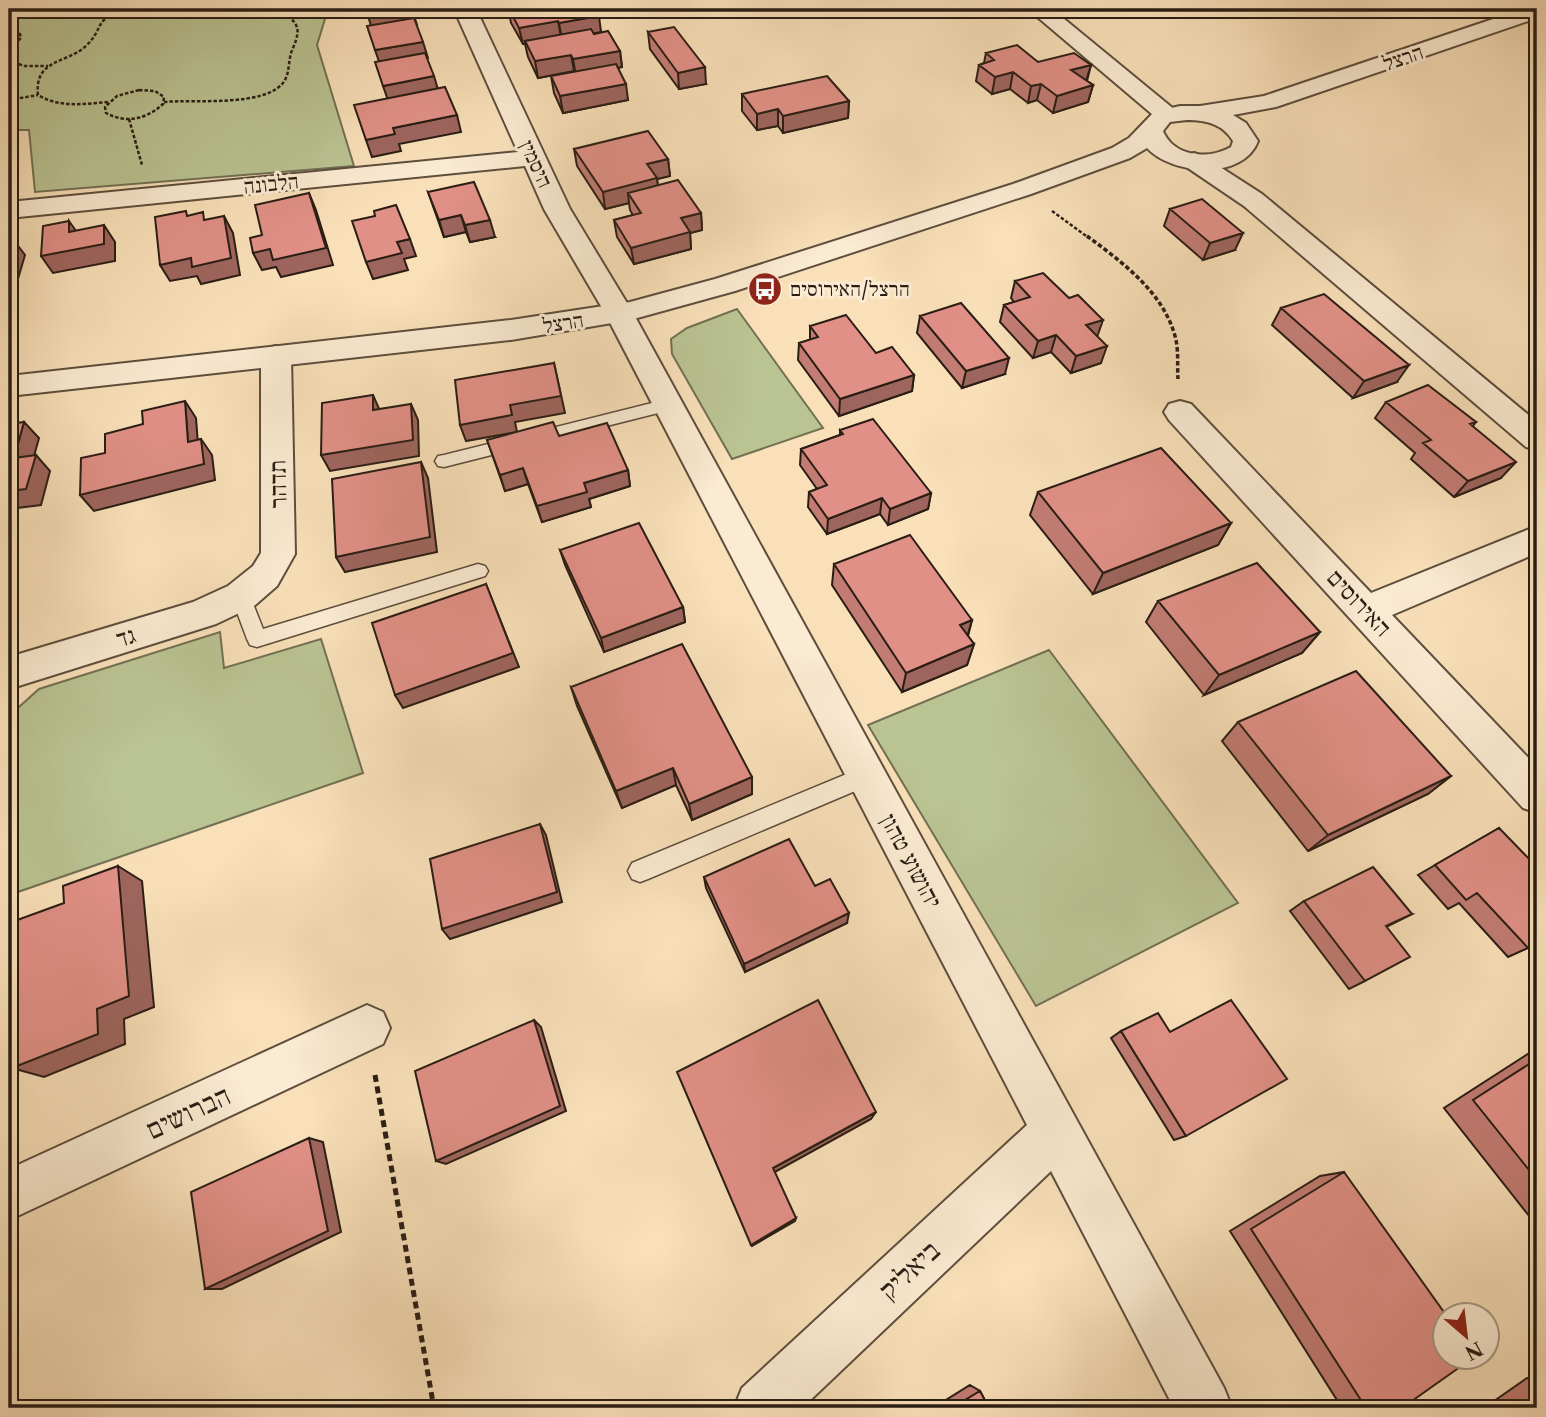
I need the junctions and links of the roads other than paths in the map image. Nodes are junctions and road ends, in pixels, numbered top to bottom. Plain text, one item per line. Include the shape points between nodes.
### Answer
1 (465, 9) edge
2 (1039, 9) edge
3 (1537, 11) edge
4 (1268, 102) junction
5 (1201, 113) junction
6 (1159, 122) junction
7 (1244, 142) junction
8 (533, 158) junction
9 (1190, 161) junction
10 (1096, 163) junction
11 (9, 210) edge
12 (1270, 214) junction
13 (619, 313) junction
14 (276, 356) junction
15 (9, 387) edge
16 (668, 405) junction
17 (1180, 412) road end
18 (1537, 439) edge
19 (444, 461) dead end
20 (1537, 539) edge
21 (478, 571) dead end
22 (241, 596) junction
23 (1366, 611) junction
24 (9, 673) edge
25 (866, 776) junction
26 (1537, 795) edge
27 (640, 871) dead end
28 (367, 1028) road end
29 (1056, 1132) junction
30 (9, 1195) edge
31 (762, 1408) edge
32 (1204, 1408) edge

1 - 8 street, היסמין
2 - 6 street
3 - 4 street, הרצל
4 - 5 street, הרצל
4 - 7 street via 1254,117
5 - 6 street, הרצל
5 - 7 street via 1227,122
6 - 9 street via 1151,137 1161,149
6 - 10 street, הרצל via 1132,146
7 - 9 street, הרצל via 1235,157
7 - 12 street via 1248,174
8 - 11 street, הלבונה
8 - 13 street, היסמין via 557,209
9 - 10 street, הרצל via 1139,158
9 - 12 street
10 - 13 street, הרצל via 701,292
12 - 18 street
13 - 14 street, הרצל
13 - 16 street, יהושוע טהון
14 - 15 street, הרצל
14 - 22 street, תדהר via 278,554 265,576
16 - 19 lane
16 - 25 street, יהושוע טהון
17 - 23 street, האירוסים
20 - 23 street
21 - 22 lane via 257,639
22 - 24 street, גד via 203,614
23 - 26 street, האירוסים
25 - 27 lane
25 - 29 street, יהושוע טהון
28 - 30 street, הברושים
29 - 31 street, ביאליק
29 - 32 street, יהושוע טהון

